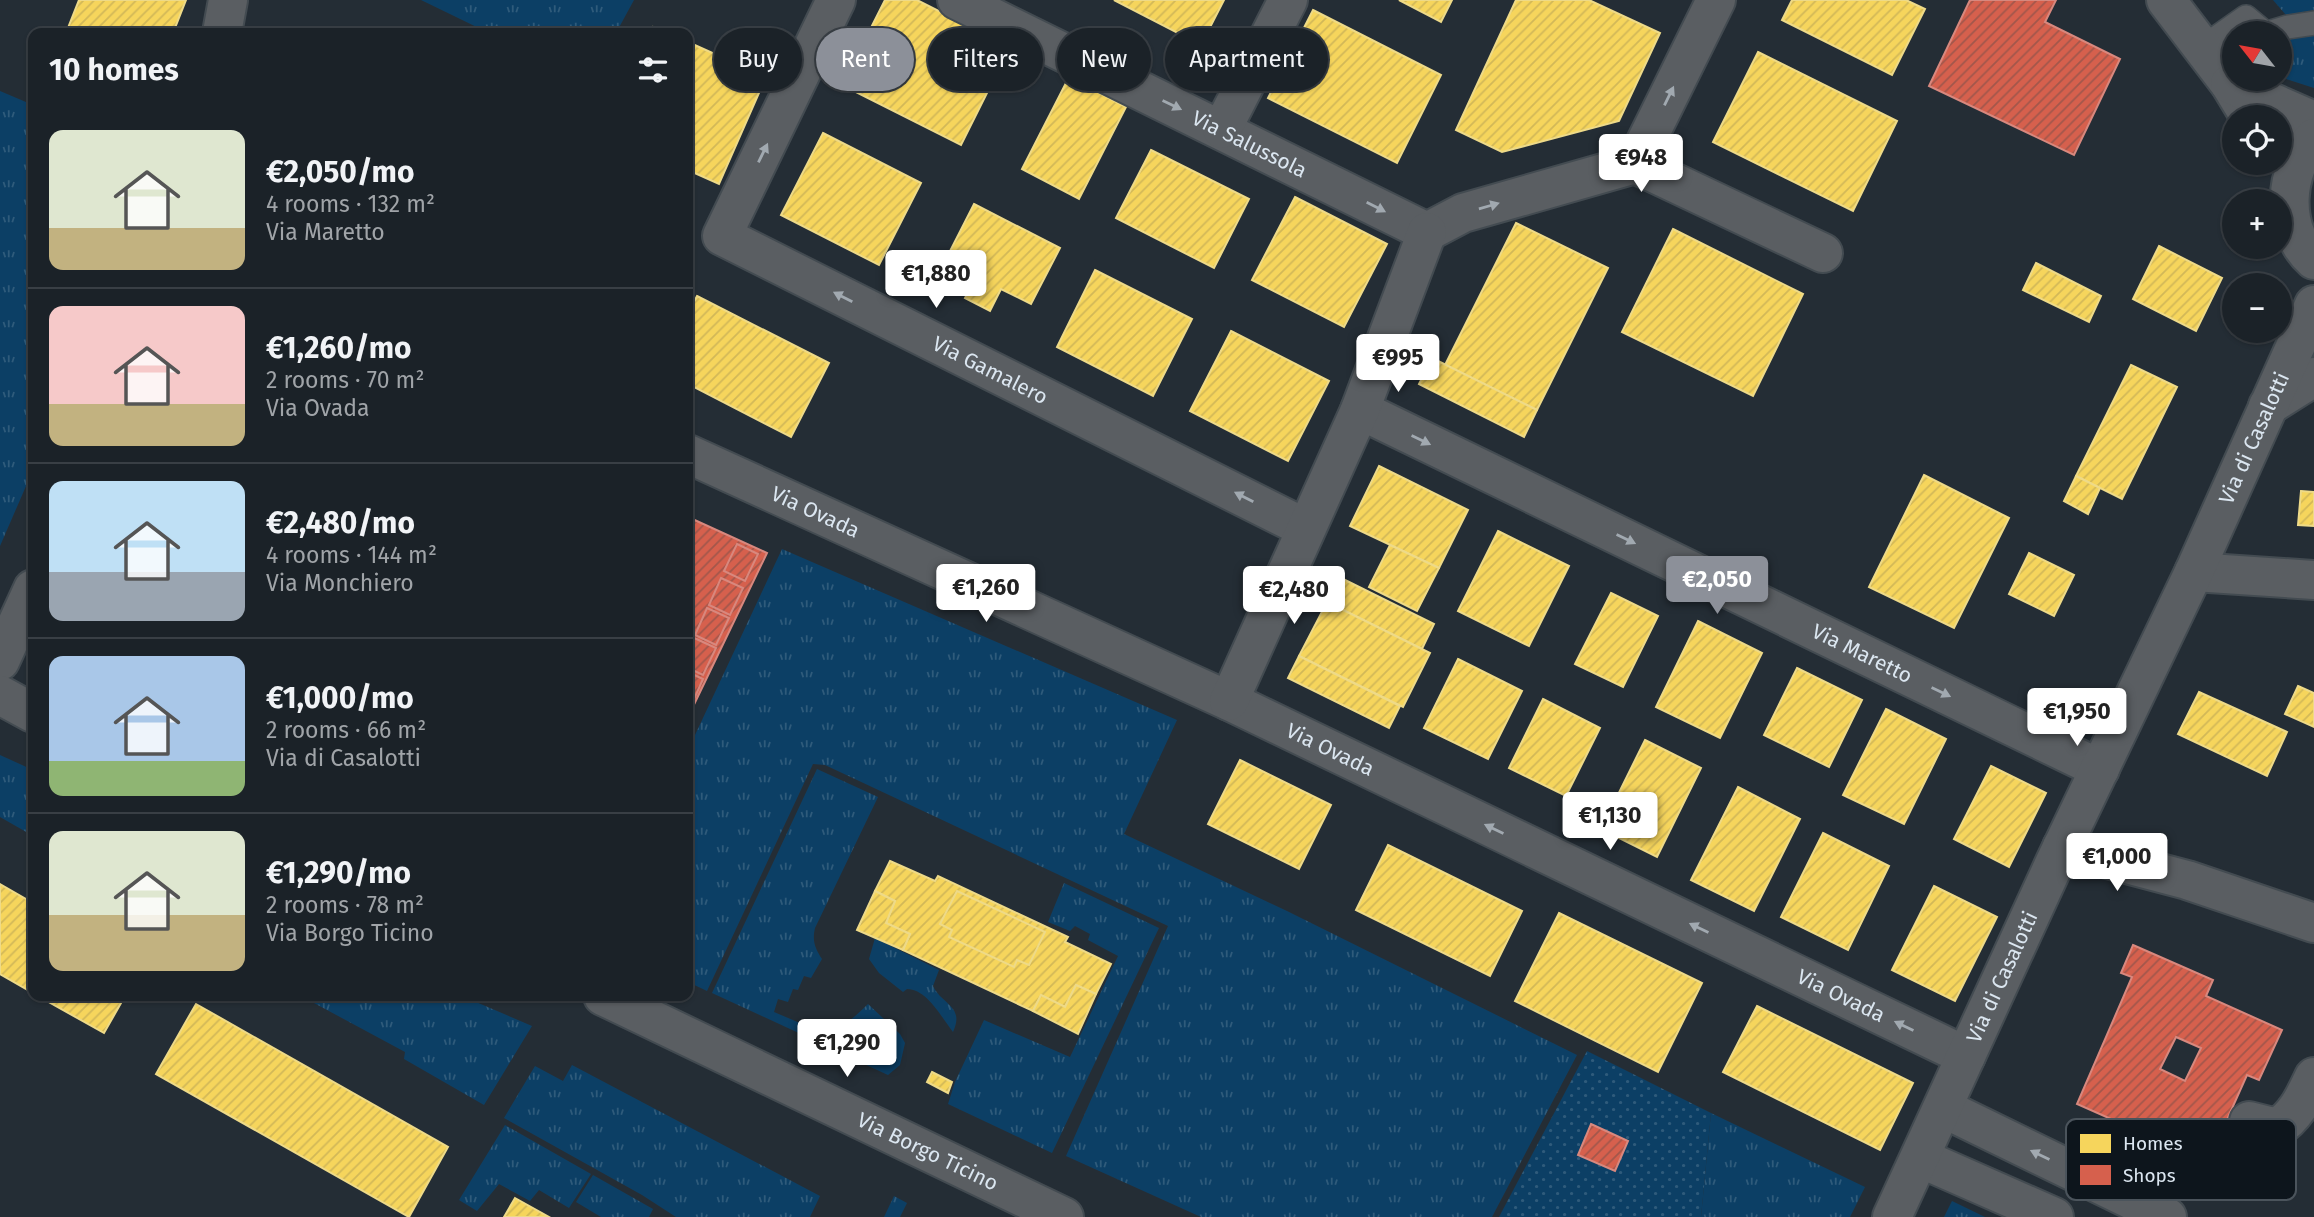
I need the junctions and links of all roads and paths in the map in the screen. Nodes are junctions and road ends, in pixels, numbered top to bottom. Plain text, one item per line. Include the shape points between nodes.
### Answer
1 (228, 0) edge
2 (836, 0) edge
3 (957, 0) edge
4 (1288, 0) edge
5 (1716, 0) edge
6 (2166, 0) edge
7 (2314, 23) edge
8 (223, 28) edge
9 (2292, 28) edge
10 (2222, 34) edge
11 (2202, 48) junction
12 (2222, 74) edge
13 (2246, 91) edge
14 (2314, 121) edge
15 (1222, 129) junction
16 (2314, 138) edge
17 (1635, 164) junction
18 (2283, 177) edge
19 (1427, 232) junction
20 (1823, 253) dead end
21 (2314, 260) edge
22 (2314, 305) edge
23 (2314, 377) edge
24 (2268, 405) junction
25 (1360, 410) junction
26 (693, 456) edge
27 (1305, 528) junction
28 (2194, 572) junction
29 (2314, 580) edge
30 (28, 600) edge
31 (0, 661) edge
32 (0, 695) edge
33 (1229, 701) junction
34 (28, 710) edge
35 (2100, 769) junction
36 (2062, 848) junction
37 (2314, 923) edge
38 (613, 1001) edge
39 (1966, 1056) junction
40 (2314, 1077) edge
41 (1943, 1108) junction
42 (2291, 1119) edge
43 (1920, 1158) junction
44 (2066, 1168) edge
45 (2132, 1200) edge
46 (1064, 1217) edge
47 (1892, 1217) edge
48 (2054, 1217) edge
49 (2167, 1217) edge

1 - 8 street
27 -> 2 street, Via Gamalero via 722,236
3 -> 15 street, Via Salussola
4 - 15 street
17 -> 5 street
6 - 11 street
7 - 9 lane
10 - 11 lane
11 - 12 street
13 - 14 street
15 -> 19 street, Via Salussola
16 - 18 street via 2304,148 2292,177
19 -> 17 street via 1464,213
17 - 20 street
18 - 21 street via 2294,228
19 - 25 street
22 - 24 street, Via di Casalotti
23 - 24 street
24 - 28 street, Via di Casalotti
25 - 27 street
25 -> 35 street, Via Maretto
26 - 33 street, Via Ovada
27 - 33 street
28 - 29 street
28 - 35 street, Via di Casalotti
30 - 31 street
32 - 34 street
39 -> 33 street, Via Ovada
35 - 36 street, Via di Casalotti
36 - 37 street via 2187,880
36 - 39 street, Via di Casalotti
38 - 46 street, Via Borgo Ticino
39 - 41 street, Via di Casalotti
40 - 42 street
41 - 43 street, Via di Casalotti
44 -> 41 street
43 - 47 street, Via di Casalotti
43 - 48 street
49 -> 45 street

